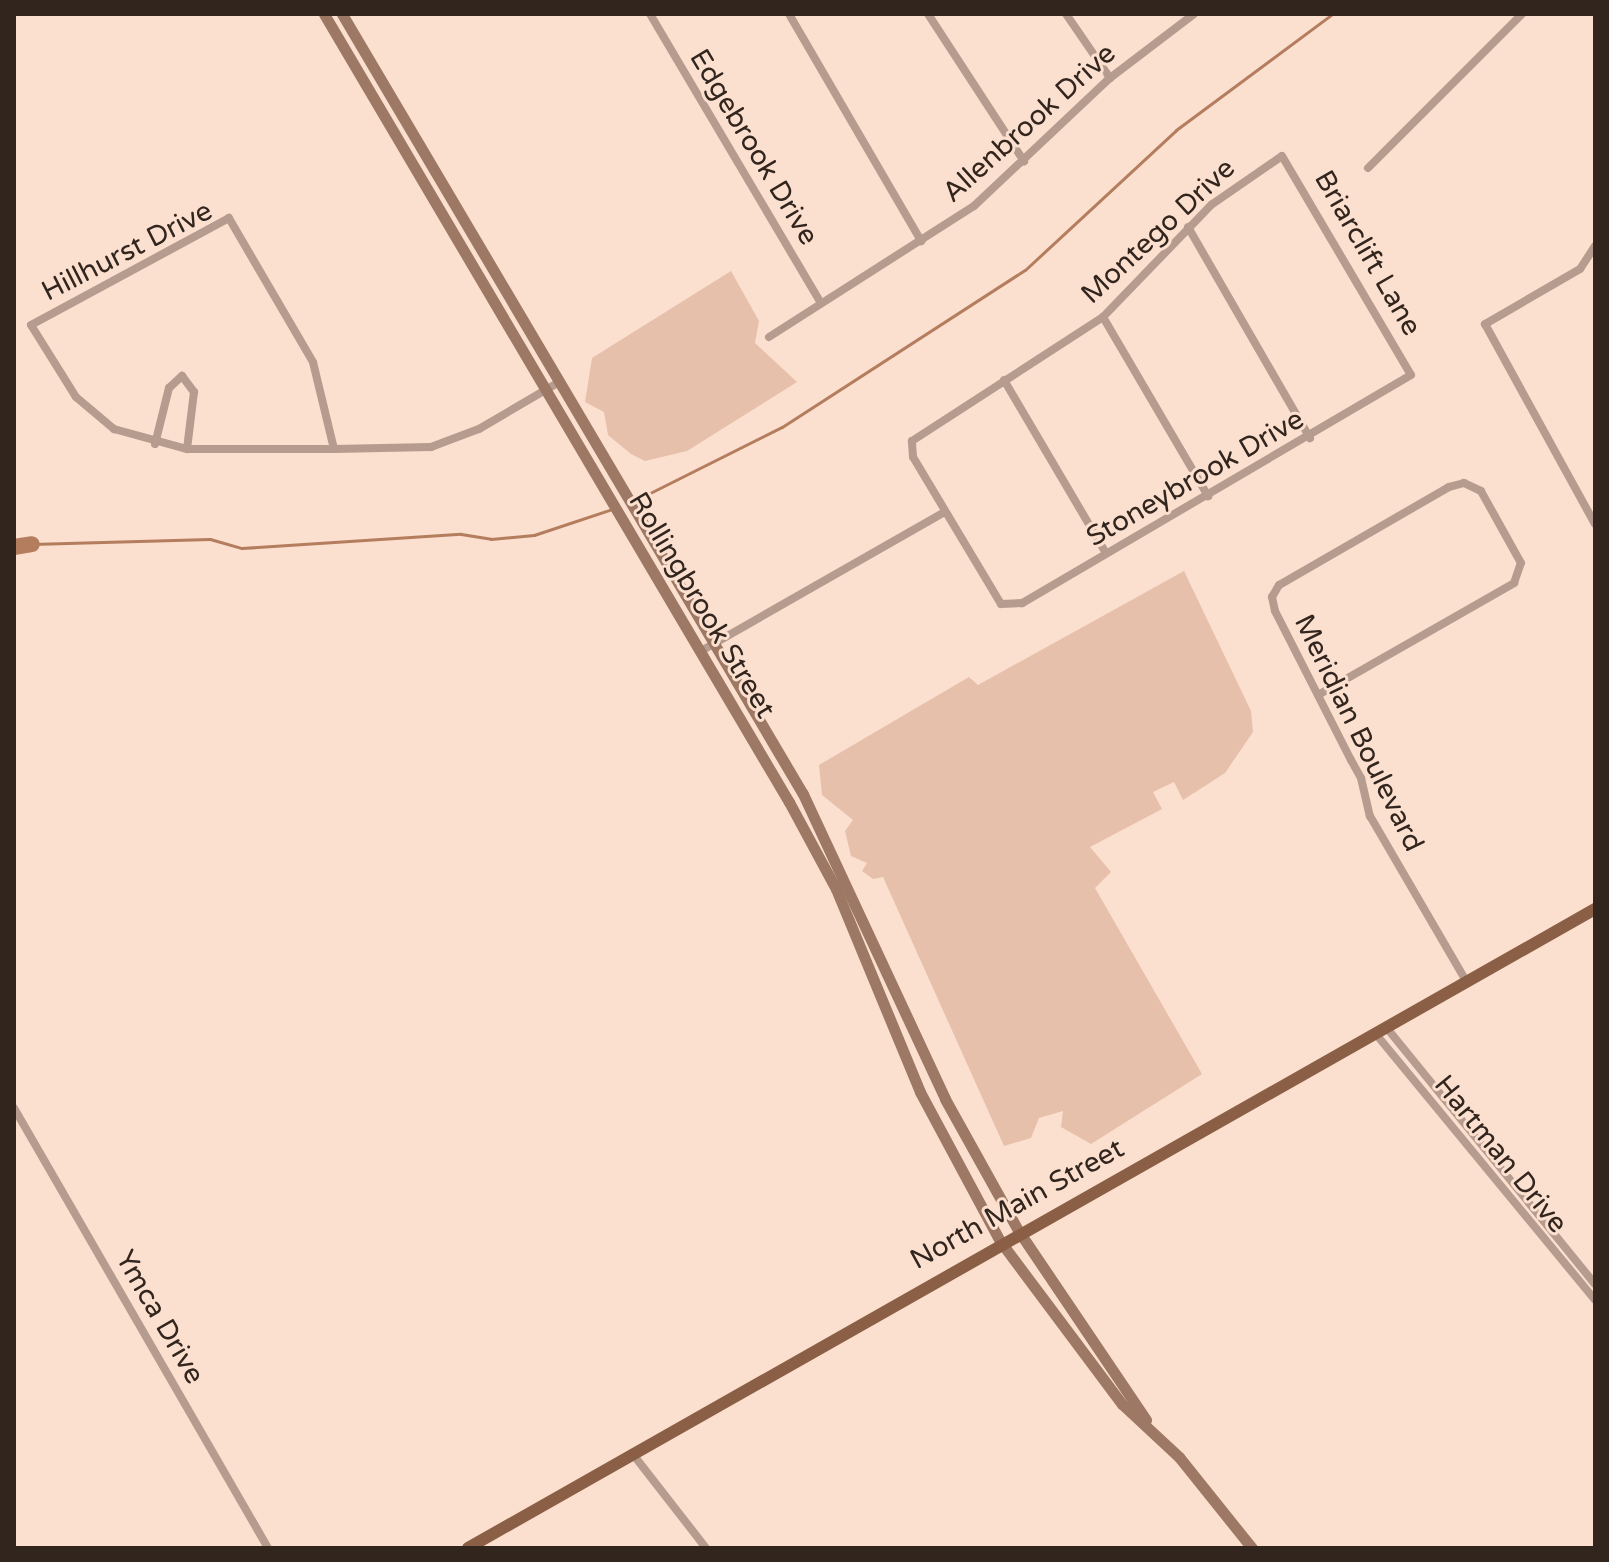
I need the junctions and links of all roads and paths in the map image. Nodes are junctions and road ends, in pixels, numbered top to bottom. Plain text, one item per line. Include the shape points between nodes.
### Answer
1 (324, 14) edge
2 (342, 14) edge
3 (650, 14) edge
4 (789, 14) edge
5 (928, 14) edge
6 (1066, 14) edge
7 (1194, 14) edge
8 (1522, 14) edge
9 (1110, 78) junction
10 (415, 135) junction
11 (400, 143) junction
12 (1282, 156) joint
13 (1024, 161) junction
14 (1368, 168) dead end
15 (1188, 227) junction
16 (921, 241) junction
17 (1595, 246) edge
18 (488, 260) junction
19 (475, 267) junction
20 (821, 303) junction
21 (1103, 317) junction
22 (769, 337) dead end
23 (1411, 375) joint
24 (1004, 380) junction
25 (559, 382) junction
26 (546, 389) junction
27 (1310, 438) junction
28 (155, 444) junction
29 (187, 449) junction
30 (334, 449) junction
31 (1208, 496) junction
32 (945, 512) junction
33 (1595, 524) edge
34 (1106, 553) junction
35 (713, 644) junction
36 (701, 651) junction
37 (1318, 695) junction
38 (1595, 909) edge
39 (1466, 981) junction
40 (1380, 1030) junction
41 (14, 1108) edge
42 (1468, 1128) junction
43 (1459, 1136) junction
44 (1543, 1219) junction
45 (1533, 1228) junction
46 (1018, 1230) junction
47 (1000, 1241) junction
48 (1595, 1284) edge
49 (1595, 1300) edge
50 (1150, 1428) junction
51 (632, 1453) junction
52 (268, 1548) edge
53 (468, 1548) edge
54 (706, 1548) edge
55 (1252, 1548) edge

1 - 11 main road, Rollingbrook Street
2 - 10 main road, Rollingbrook Street
3 - 20 street, Edgebrook Drive
4 - 16 street
5 - 13 street
6 - 9 street
7 - 9 street, Allenbrook Drive
8 - 14 street
9 - 13 street, Allenbrook Drive
10 - 11 main road
10 - 18 main road, Rollingbrook Street
11 - 19 main road, Rollingbrook Street
12 - 15 street, Montego Drive
12 - 23 street, Briarclift Lane
13 - 16 street, Allenbrook Drive
15 - 21 street, Montego Drive
15 - 27 street
16 - 20 street, Allenbrook Drive
17 - 33 street via 1580,269 1485,324
18 - 19 main road
18 - 25 main road, Rollingbrook Street
19 - 26 main road, Rollingbrook Street
20 - 22 street, Allenbrook Drive
21 - 24 street, Montego Drive
21 - 31 street
23 - 27 street, Stoneybrook Drive
24 - 32 street, Montego Drive via 919,433 913,450
24 - 34 street
25 - 26 street
25 - 35 main road, Rollingbrook Street
26 - 30 street via 431,447
26 - 36 main road, Rollingbrook Street
27 - 31 street, Stoneybrook Drive
28 - 29 street
28 - 29 street via 169,388 182,376 194,392
28 - 30 street, Hillhurst Drive via 114,429 76,397 31,325 229,218 313,362
29 - 30 street
31 - 34 street, Stoneybrook Drive
32 - 34 street, Stoneybrook Drive via 997,601 1022,603
32 - 35 street
35 - 36 street
35 - 46 main road, Rollingbrook Street via 850,881 913,1032
36 - 47 main road, Rollingbrook Street via 836,889 920,1092
37 - 37 street, Meridian Boulevard via 1509,589 1521,563 1481,491 1464,483 1279,585 1275,611
37 - 39 street, Meridian Boulevard via 1361,778 1370,816
38 - 39 main road, North Main Street
39 - 40 main road, North Main Street
40 - 42 street, Hartman Drive
40 - 43 street, Hartman Drive
40 - 46 main road, North Main Street
41 - 52 street, Ymca Drive
42 - 43 street
42 - 44 street, Hartman Drive
43 - 45 street, Hartman Drive
44 - 45 street
44 - 48 street, Hartman Drive
45 - 49 street, Hartman Drive
46 - 47 main road, North Main Street
46 - 50 main road, Rollingbrook Street
47 - 50 main road, Rollingbrook Street via 1093,1368
47 - 51 main road, North Main Street
50 - 55 main road
51 - 53 main road, North Main Street
51 - 54 street

